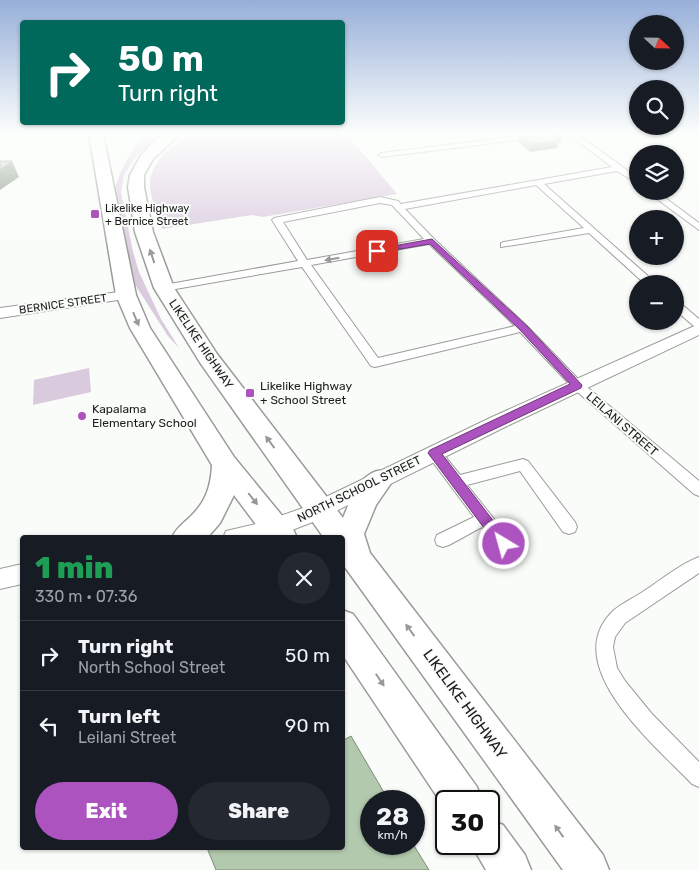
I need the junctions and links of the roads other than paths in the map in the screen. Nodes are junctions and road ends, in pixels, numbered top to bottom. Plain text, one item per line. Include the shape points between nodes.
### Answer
1 (103, 175) edge
2 (122, 175) edge
3 (137, 175) edge
4 (580, 175) edge
5 (537, 182) junction
6 (662, 200) edge
7 (399, 207) junction
8 (699, 227) edge
9 (590, 230) junction
10 (432, 241) junction
11 (504, 245) dead end
12 (117, 256) junction
13 (304, 264) junction
14 (642, 275) edge
15 (164, 288) junction
16 (126, 295) junction
17 (684, 312) edge
18 (0, 313) edge
19 (699, 325) edge
20 (523, 328) junction
21 (699, 329) edge
22 (375, 363) joint
23 (577, 385) junction
24 (434, 453) junction
25 (225, 464) junction
26 (381, 479) junction
27 (456, 482) junction
28 (699, 490) edge
29 (319, 509) junction
30 (484, 519) junction
31 (569, 527) dead end
32 (279, 532) edge
33 (190, 535) edge
34 (256, 535) edge
35 (340, 535) edge
36 (443, 540) dead end
37 (347, 544) edge
38 (504, 544) dead end
39 (699, 564) edge
40 (20, 574) edge
41 (0, 579) edge
42 (345, 629) edge
43 (699, 777) edge
44 (455, 790) edge
45 (500, 855) edge
46 (510, 870) edge
47 (588, 870) edge

1 - 12 highway
2 - 12 highway via 117,186
15 -> 3 highway, LIKELIKE HIGHWAY via 137,203
4 - 5 street
5 - 7 street
5 - 9 street
6 - 8 street
7 - 10 street, LEILANI STREET
7 - 13 street via 382,200 277,220
9 - 11 street
9 - 14 street
10 -> 13 street
10 - 20 street, LEILANI STREET
12 - 16 highway
13 - 15 street
13 - 22 street
29 -> 15 highway, LIKELIKE HIGHWAY via 204,353
16 - 18 main road, BERNICE STREET
16 -> 25 highway via 140,328
17 - 19 street
20 - 22 street
20 - 23 street, LEILANI STREET
21 - 23 main road, NORTH SCHOOL STREET
23 - 24 main road, NORTH SCHOOL STREET
23 - 28 street, LEILANI STREET
24 - 26 main road, NORTH SCHOOL STREET
24 - 27 street
25 -> 32 highway
25 - 33 highway via 224,486 218,506
26 - 29 main road, NORTH SCHOOL STREET
26 - 37 highway via 364,500
27 - 30 street
27 - 31 street via 523,465
29 - 32 main road, NORTH SCHOOL STREET
29 - 35 highway, LIKELIKE HIGHWAY
30 - 36 street
30 - 38 street
32 - 34 main road, NORTH SCHOOL STREET
47 -> 37 highway, LIKELIKE HIGHWAY
39 - 43 street via 619,617 605,638 604,657 623,696
40 - 41 main road
42 -> 44 highway
45 - 46 highway

